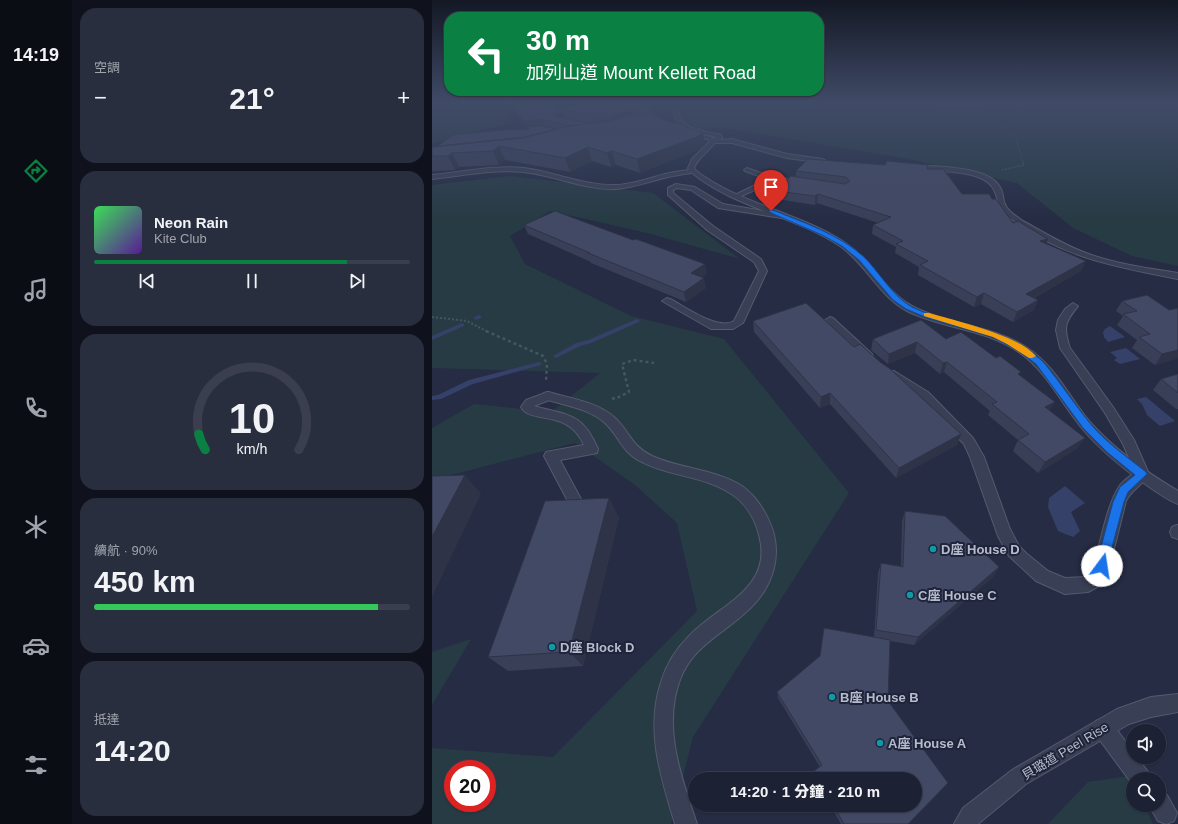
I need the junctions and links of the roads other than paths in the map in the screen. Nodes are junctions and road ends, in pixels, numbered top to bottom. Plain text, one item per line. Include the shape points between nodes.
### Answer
1 (713, 142) edge
2 (734, 142) edge
3 (827, 161) edge
4 (904, 167) edge
5 (747, 170) dead end
6 (693, 171) junction
7 (432, 177) edge
8 (773, 179) junction
9 (808, 185) edge
10 (737, 196) junction
11 (782, 216) junction
12 (1178, 276) edge
13 (668, 301) dead end
14 (1073, 306) dead end
15 (830, 320) dead end
16 (1142, 474) junction
17 (1178, 498) edge
18 (576, 503) edge
19 (1178, 704) edge
20 (1103, 728) junction
21 (1136, 772) edge
22 (686, 824) edge
23 (965, 824) edge

1 - 6 street via 693,162
2 - 3 street via 787,156
4 - 12 street via 950,170 980,176 998,187 1000,201 1009,213 1065,247 1098,259
5 - 8 street
6 - 7 street via 614,187 517,170
6 - 10 street via 708,183
8 - 9 street
8 - 10 street
10 - 11 street
11 - 13 street via 721,206 693,188 676,186 670,189 670,194 710,228 758,261 762,271 738,323 733,326 715,327
11 - 16 street via 844,244 909,308 996,335 1032,356 1049,374 1087,426 1110,449
14 - 16 street via 1067,312 1061,327 1066,348 1129,443
15 - 16 street via 883,369 924,395 964,434 977,457 1008,541 1031,568 1054,582 1076,586 1095,580 1102,566 1124,490
16 - 17 street
18 - 22 street via 551,456 592,449 582,428 565,417 527,407 530,403 548,396 608,418 627,444 640,456 668,468 718,481 737,491 756,511 769,539 769,558 763,578 748,599 709,629 692,646 677,668 666,695 664,739 672,778
19 - 20 street, 貝璐道 Peel Rise via 1151,707 1124,716
20 - 21 street
20 - 23 street, 貝璐道 Peel Rise via 1019,777 971,816

